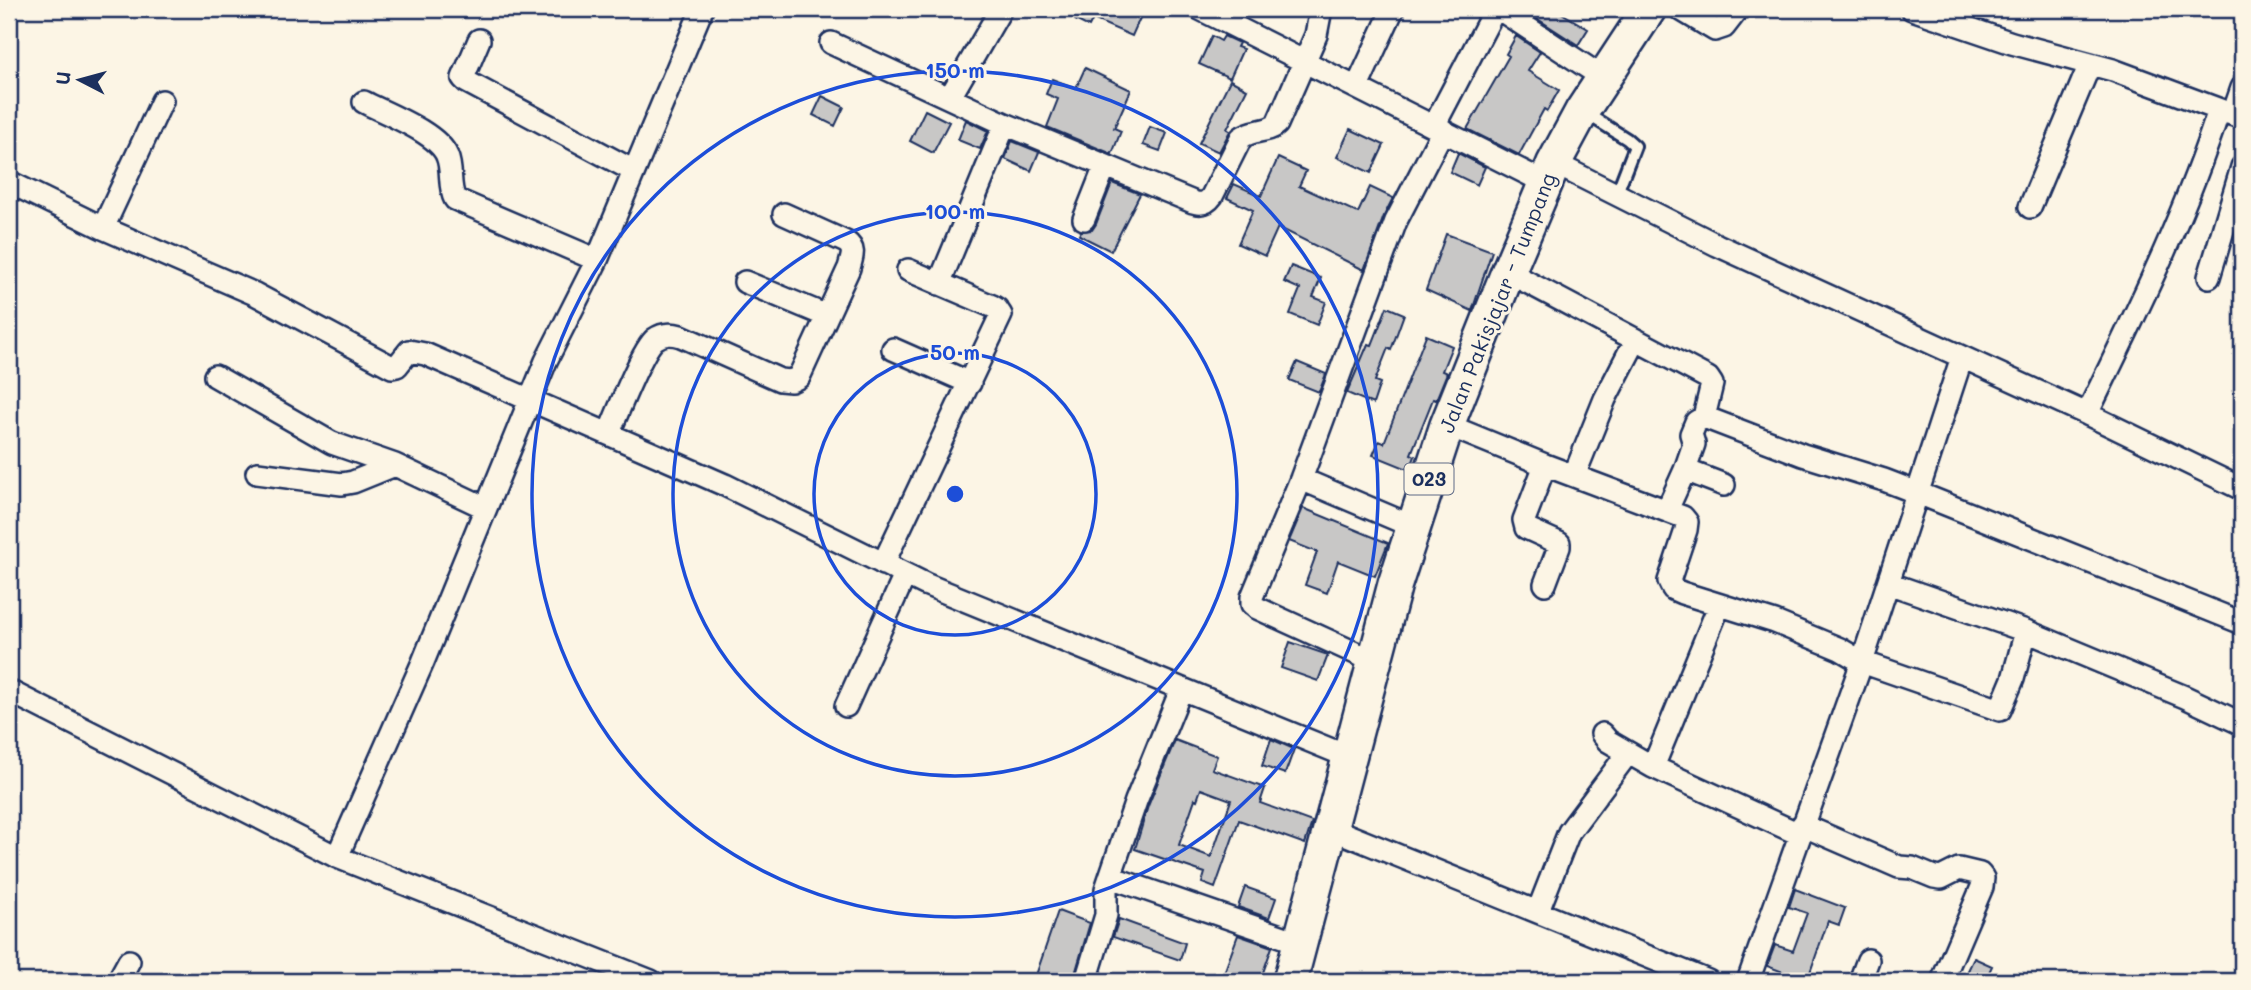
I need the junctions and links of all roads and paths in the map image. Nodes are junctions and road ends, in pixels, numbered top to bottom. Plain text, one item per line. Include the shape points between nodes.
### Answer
1 (702, 9) edge
2 (1001, 9) edge
3 (1200, 9) edge
4 (1321, 9) edge
5 (1393, 9) edge
6 (1497, 9) edge
7 (1649, 9) edge
8 (1680, 9) edge
9 (1738, 9) edge
10 (1912, 9) edge
11 (479, 40) dead end
12 (831, 43) dead end
13 (1303, 62) junction
14 (2090, 64) junction
15 (1602, 78) junction
16 (1357, 87) junction
17 (2242, 88) edge
18 (950, 97) junction
19 (162, 102) dead end
20 (365, 103) dead end
21 (1582, 111) junction
22 (2231, 114) edge
23 (1005, 124) junction
24 (1438, 128) junction
25 (1105, 166) junction
26 (2242, 167) edge
27 (634, 171) junction
28 (1550, 173) junction
29 (9, 182) edge
30 (1616, 195) junction
31 (2030, 207) dead end
32 (784, 215) dead end
33 (1084, 219) dead end
34 (103, 228) junction
35 (597, 260) junction
36 (908, 270) dead end
37 (1508, 272) junction
38 (2209, 277) dead end
39 (745, 282) dead end
40 (939, 284) junction
41 (827, 316) junction
42 (1635, 341) junction
43 (893, 349) dead end
44 (1962, 357) junction
45 (215, 376) dead end
46 (970, 383) junction
47 (530, 401) junction
48 (2087, 414) junction
49 (1704, 417) junction
50 (1447, 425) junction
51 (609, 433) junction
52 (395, 465) junction
53 (1545, 465) junction
54 (1685, 470) junction
55 (257, 473) dead end
56 (1574, 476) junction
57 (1301, 480) junction
58 (1724, 485) dead end
59 (2242, 489) edge
60 (1918, 492) junction
61 (486, 508) junction
62 (1668, 510) junction
63 (1414, 527) junction
64 (883, 564) junction
65 (905, 575) junction
66 (1888, 583) junction
67 (1545, 584) dead end
68 (1718, 606) junction
69 (2240, 616) edge
70 (2026, 631) junction
71 (1373, 661) junction
72 (1862, 662) junction
73 (1181, 690) junction
74 (9, 691) edge
75 (846, 706) dead end
76 (2242, 724) edge
77 (1602, 734) dead end
78 (1628, 753) junction
79 (1349, 757) junction
80 (1653, 767) junction
81 (1330, 828) junction
82 (1800, 830) junction
83 (337, 857) junction
84 (1110, 877) junction
85 (1538, 911) junction
86 (1301, 943) junction
87 (1868, 960) dead end
88 (129, 961) dead end
89 (118, 981) edge
90 (651, 981) edge
91 (1086, 981) edge
92 (1290, 981) edge
93 (1708, 981) edge
94 (1748, 981) edge
95 (1860, 981) edge
96 (1942, 981) edge

1 - 27 street
2 - 18 street
3 - 13 street
4 - 13 street via 1316,35
5 - 16 street
6 - 15 street
6 - 24 street
7 - 15 main road, Jalan Pakisjajar - Tumpang / 023
8 - 9 street via 1715,30 1724,27
10 - 14 street via 1993,38
11 - 27 street via 464,71 467,82
12 - 18 street
13 - 16 street
13 - 25 street via 1277,124 1241,138 1208,202 1193,202
14 - 22 street
14 - 31 street
15 - 21 main road, Jalan Pakisjajar - Tumpang / 023
16 - 24 street
17 - 22 street
18 - 23 street
19 - 34 street
20 - 35 street via 436,140 449,160 455,199
21 - 28 main road, Jalan Pakisjajar - Tumpang / 023
21 - 30 lane via 1635,146
22 - 48 street
23 - 25 street
23 - 40 street
24 - 28 street
24 - 57 street via 1396,221
25 - 33 street
26 - 38 street
27 - 35 street
28 - 30 street
28 - 37 main road, Jalan Pakisjajar - Tumpang / 023
29 - 34 street
30 - 44 street
32 - 41 street via 852,248 849,268
34 - 47 street via 255,294 392,367 410,351 417,352
35 - 47 street
36 - 40 street
37 - 42 street
37 - 50 main road, Jalan Pakisjajar - Tumpang / 023
39 - 41 street
40 - 46 street via 1000,313
41 - 51 street via 802,372 791,381 681,335 657,337 646,351
42 - 49 street via 1708,378 1712,384
42 - 56 street
43 - 46 street
44 - 48 street
44 - 60 street
45 - 52 street via 332,443
46 - 64 street
47 - 51 street
47 - 61 street
48 - 59 street
49 - 54 street via 1691,434 1694,444
49 - 60 street
50 - 53 street
50 - 63 main road, Jalan Pakisjajar - Tumpang / 023
51 - 64 street
52 - 55 street via 342,484
52 - 61 street
53 - 56 street
53 - 67 street via 1524,520 1526,528 1560,545
54 - 58 street
54 - 62 street
56 - 62 street
57 - 63 street
57 - 71 street via 1252,604
60 - 66 street
60 - 69 street
61 - 83 street
62 - 68 street via 1687,522 1670,585
63 - 71 main road, Jalan Pakisjajar - Tumpang / 023
64 - 65 street
65 - 73 street
65 - 75 street
66 - 70 street
66 - 72 street
68 - 72 street via 1776,622
68 - 80 street
70 - 72 street via 2000,710
70 - 76 street
71 - 79 main road, Jalan Pakisjajar - Tumpang / 023
72 - 82 street
73 - 79 street
73 - 84 street
74 - 83 street
77 - 78 street
78 - 80 street
78 - 85 street via 1573,826
79 - 81 main road, Jalan Pakisjajar - Tumpang / 023
80 - 82 street
81 - 85 street
81 - 86 main road, Jalan Pakisjajar - Tumpang / 023
82 - 94 street
82 - 96 street via 1934,877 1959,869 1980,874 1982,887
83 - 90 street
84 - 86 street
84 - 91 street via 1106,912
85 - 93 street
86 - 92 main road, Jalan Pakisjajar - Tumpang / 023
87 - 95 street
88 - 89 street

